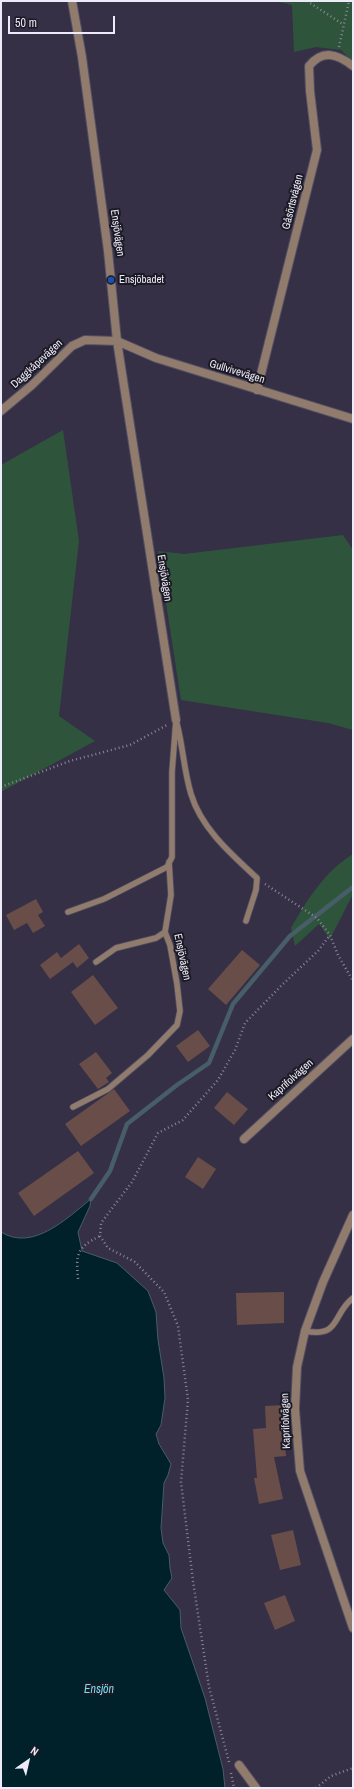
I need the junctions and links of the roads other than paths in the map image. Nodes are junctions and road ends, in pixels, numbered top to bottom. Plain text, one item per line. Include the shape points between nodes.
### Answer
1 (72, 1) edge
2 (353, 66) edge
3 (117, 341) junction
4 (257, 390) junction
5 (1, 411) edge
6 (353, 419) edge
7 (176, 720) junction
8 (169, 862) junction
9 (68, 912) dead end
10 (246, 921) dead end
11 (165, 932) junction
12 (96, 962) dead end
13 (353, 1038) edge
14 (73, 1107) dead end
15 (244, 1139) dead end
16 (353, 1215) edge
17 (353, 1298) edge
18 (305, 1331) junction
19 (353, 1628) edge
20 (239, 1765) dead end
21 (256, 1788) edge

1 - 3 street, Ensjövägen via 108,251
2 - 4 street, Gåsörtsvägen via 337,56 325,55 316,58 309,66 317,150
3 - 4 street, Gullvivevägen via 156,358
3 - 5 street, Daggkåpevägen via 85,340 72,346
3 - 7 street, Ensjövägen
4 - 6 street, Gullvivevägen
7 - 8 lane, Ensjövägen via 172,772 172,857
7 - 10 lane via 191,795 199,812 221,843 257,878 256,890
8 - 9 lane via 167,867 104,899
8 - 11 lane, Ensjövägen via 171,895
11 - 12 lane via 156,938 116,948
11 - 14 lane, Ensjövägen via 177,984 180,1011 176,1025 148,1055 108,1088
13 - 15 street, Kaprifolvägen
16 - 18 street, Kaprifolvägen via 323,1282
17 - 18 lane via 345,1305 334,1326 317,1333
18 - 19 street, Kaprifolvägen via 297,1367 295,1409 300,1471
20 - 21 street

